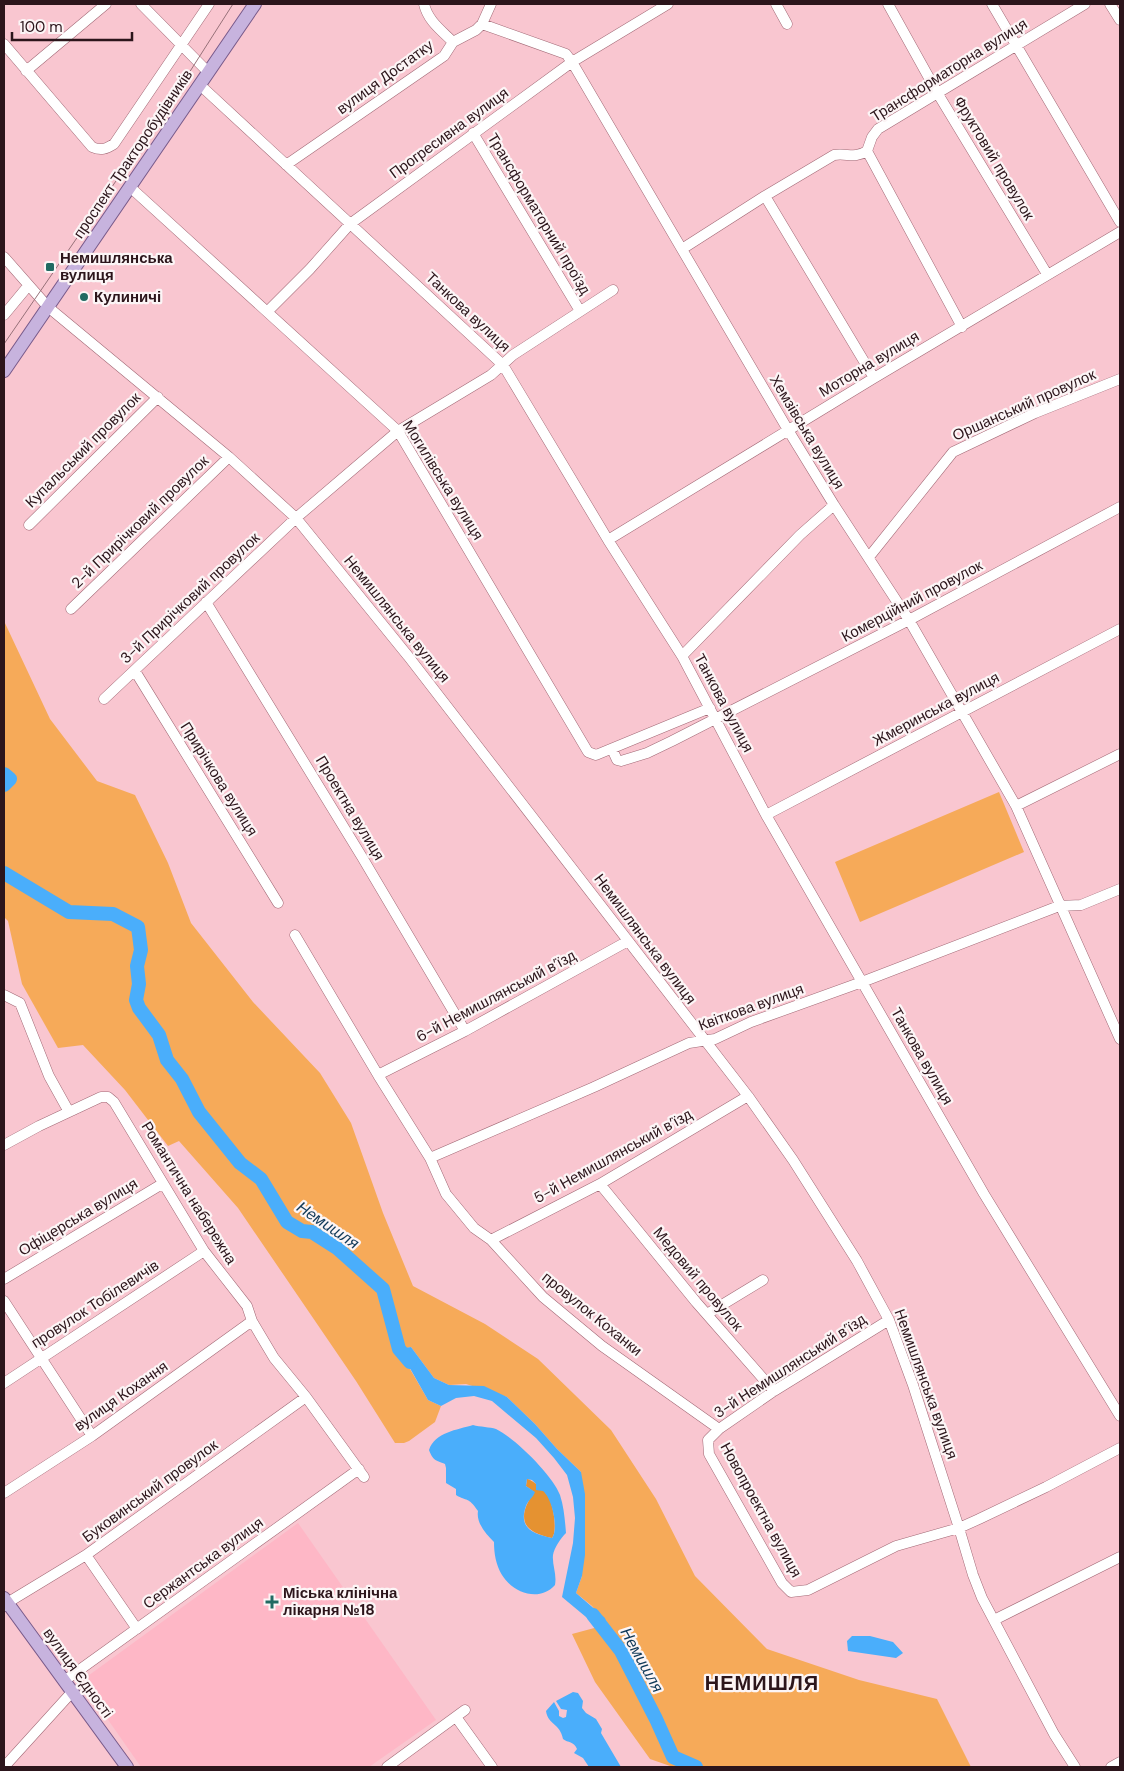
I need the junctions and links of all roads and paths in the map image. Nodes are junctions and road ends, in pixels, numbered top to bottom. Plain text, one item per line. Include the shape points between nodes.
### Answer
1 (106, 4) edge
2 (141, 4) edge
3 (209, 4) edge
4 (255, 4) edge
5 (424, 4) edge
6 (491, 4) edge
7 (668, 4) edge
8 (776, 4) edge
9 (888, 4) edge
10 (992, 4) edge
11 (1085, 4) edge
12 (1110, 4) edge
13 (1120, 20) edge
14 (482, 24) junction
15 (788, 24) dead end
16 (453, 42) junction
17 (4, 44) edge
18 (182, 45) junction
19 (1017, 45) junction
20 (572, 62) junction
21 (26, 71) junction
22 (208, 72) junction
23 (200, 86) junction
24 (938, 94) junction
25 (473, 133) junction
26 (867, 150) junction
27 (286, 165) junction
28 (130, 187) junction
29 (765, 196) junction
30 (1120, 222) edge
31 (350, 224) junction
32 (1120, 232) edge
33 (682, 249) junction
34 (4, 257) edge
35 (1047, 274) junction
36 (28, 286) junction
37 (613, 290) dead end
38 (48, 307) junction
39 (268, 311) junction
40 (580, 311) junction
41 (4, 315) edge
42 (962, 327) junction
43 (503, 365) junction
44 (4, 371) edge
45 (874, 378) junction
46 (1120, 379) edge
47 (158, 397) junction
48 (788, 430) junction
49 (398, 431) junction
50 (229, 457) junction
51 (834, 505) junction
52 (1120, 507) edge
53 (296, 518) junction
54 (29, 525) dead end
55 (608, 540) junction
56 (869, 557) junction
57 (206, 602) junction
58 (71, 608) dead end
59 (909, 620) junction
60 (1120, 629) edge
61 (682, 656) junction
62 (135, 671) junction
63 (104, 699) dead end
64 (710, 708) junction
65 (962, 713) junction
66 (716, 719) junction
67 (612, 749) junction
68 (1120, 754) edge
69 (1016, 806) junction
70 (766, 815) junction
71 (1120, 889) edge
72 (278, 903) dead end
73 (1059, 906) junction
74 (295, 935) dead end
75 (628, 941) junction
76 (862, 982) junction
77 (4, 995) edge
78 (465, 1031) junction
79 (1120, 1039) edge
80 (704, 1041) junction
81 (378, 1075) junction
82 (748, 1096) junction
83 (69, 1112) junction
84 (4, 1146) edge
85 (430, 1158) junction
86 (162, 1184) junction
87 (600, 1184) junction
88 (491, 1240) junction
89 (204, 1251) junction
90 (6, 1274) edge
91 (763, 1280) dead end
92 (4, 1301) edge
93 (706, 1314) junction
94 (889, 1320) junction
95 (252, 1321) junction
96 (41, 1357) junction
97 (4, 1383) edge
98 (774, 1391) junction
99 (306, 1397) junction
100 (1120, 1416) edge
101 (719, 1429) junction
102 (92, 1436) junction
103 (708, 1440) joint
104 (1120, 1448) edge
105 (361, 1473) joint
106 (4, 1493) edge
107 (959, 1528) junction
108 (86, 1555) junction
109 (1120, 1557) edge
110 (5, 1603) edge
111 (994, 1620) junction
112 (137, 1629) junction
113 (64, 1681) junction
114 (72, 1692) junction
115 (1120, 1762) edge
116 (4, 1767) edge
117 (127, 1767) edge
118 (387, 1767) edge
119 (492, 1767) edge
120 (1074, 1767) edge
121 (1111, 1767) edge

1 - 21 street
2 - 18 street
3 - 18 street
4 - 22 main road, проспект Тракторобудівників
5 - 16 street via 433,23
6 - 14 street
7 - 20 street, Прогресивна вулиця
8 - 15 street
9 - 24 street, Фруктовий провулок
10 - 19 street
11 - 19 street, Трансформаторна вулиця
12 - 13 street
14 - 16 street, вулиця Достатку
14 - 20 street, Хемзівська вулиця via 566,54
16 - 27 street, вулиця Достатку via 444,56
17 - 21 street
18 - 21 street via 114,144 103,150 92,147
18 - 22 street
19 - 24 street, Трансформаторна вулиця
19 - 30 street
20 - 25 street, Прогресивна вулиця
20 - 33 street, Хемзівська вулиця
22 - 23 main road, проспект Тракторобудівників
23 - 27 street, Танкова вулиця
23 - 28 main road, проспект Тракторобудівників
24 - 26 street, Трансформаторна вулиця via 878,129
24 - 35 street, Фруктовий провулок
25 - 31 street, Прогресивна вулиця
25 - 40 street, Трансформаторний проїзд
26 - 29 street via 853,157 834,155
26 - 42 street
27 - 31 street, Танкова вулиця
28 - 38 main road, проспект Тракторобудівників
28 - 39 street, Могилівська вулиця
29 - 33 street
29 - 45 street
31 - 39 street, Прогресивна вулиця
31 - 43 street, Танкова вулиця
32 - 35 street, Моторна вулиця
33 - 48 street, Хемзівська вулиця
34 - 36 street, Немишлянська вулиця
35 - 42 street, Моторна вулиця
36 - 38 street, Немишлянська вулиця
36 - 41 street
37 - 40 street
38 - 44 main road, проспект Тракторобудівників
38 - 47 street, Немишлянська вулиця
39 - 49 street, Могилівська вулиця
40 - 43 street
42 - 45 street, Моторна вулиця
43 - 49 street
43 - 55 street, Танкова вулиця
45 - 48 street, Моторна вулиця
46 - 56 street, Оршанський провулок via 1035,413 953,452
47 - 50 street, Немишлянська вулиця
47 - 54 street, Купальський провулок
48 - 51 street, Хемзівська вулиця
48 - 55 street, Моторна вулиця
49 - 53 street
49 - 67 street, Могилівська вулиця via 588,752 596,755
50 - 53 street, Немишлянська вулиця
50 - 58 street, 2-й Прирічковий провулок
51 - 56 street, Хемзівська вулиця
51 - 61 street via 800,535
52 - 59 street, Комерційний провулок
53 - 57 street, 3-й Прирічковий провулок
53 - 75 street, Немишлянська вулиця via 420,671
55 - 61 street, Танкова вулиця
56 - 59 street, Хемзівська вулиця
57 - 62 street, 3-й Прирічковий провулок
57 - 78 street, Проектна вулиця
59 - 65 street, Хемзівська вулиця
59 - 66 street, Комерційний провулок
60 - 65 street, Жмеринська вулиця
61 - 64 street, Танкова вулиця
62 - 63 street, 3-й Прирічковий провулок
62 - 72 street, Прирічкова вулиця
64 - 66 street, Танкова вулиця
64 - 67 street
65 - 69 street, Хемзівська вулиця
65 - 70 street, Жмеринська вулиця
66 - 67 street, Комерційний провулок via 621,761
66 - 70 street, Танкова вулиця
68 - 69 street
69 - 73 street, Хемзівська вулиця
70 - 76 street, Танкова вулиця
71 - 73 street, Квіткова вулиця via 1081,905
73 - 76 street, Квіткова вулиця
73 - 79 street, Хемзівська вулиця
74 - 81 street
75 - 78 street, 6-й Немишлянський в’їзд
75 - 80 street, Немишлянська вулиця
76 - 80 street, Квіткова вулиця
76 - 100 street, Танкова вулиця via 984,1194
77 - 83 street via 20,1003 49,1076
78 - 81 street, 6-й Немишлянський в’їзд
80 - 82 street, Немишлянська вулиця
80 - 85 street, Квіткова вулиця via 689,1044
81 - 85 street
82 - 87 street, 5-й Немишлянський в’їзд
82 - 94 street, Немишлянська вулиця via 857,1261
83 - 84 street
83 - 86 street, Романтична набережна via 101,1097 108,1097
85 - 88 street, провулок Коханки via 446,1194 474,1228
86 - 89 street, Романтична набережна
86 - 90 street, Офіцерська вулиця
87 - 88 street, 5-й Немишлянський в’їзд
87 - 93 street, Медовий провулок
88 - 101 street, провулок Коханки via 543,1297 602,1346
89 - 95 street, Романтична набережна via 247,1306
89 - 96 street, провулок Тобілевичів
91 - 93 street
92 - 96 street
93 - 98 street, Медовий провулок
94 - 98 street, 3-й Немишлянський в’їзд
94 - 107 street, Немишлянська вулиця
95 - 99 street, Романтична набережна via 274,1358
95 - 102 street, вулиця Кохання
96 - 97 street, провулок Тобілевичів
96 - 102 street
98 - 101 street, 3-й Немишлянський в’їзд
99 - 105 street, Романтична набережна
99 - 108 street, Буковинський провулок
101 - 103 street, 3-й Немишлянський в’їзд
102 - 106 street, вулиця Кохання
103 - 107 street, Новопроектна вулиця via 709,1454 782,1583 791,1592 808,1590 896,1546
104 - 107 street
105 - 112 street, Сержантська вулиця
107 - 111 street, Немишлянська вулиця via 973,1575
108 - 110 street, Буковинський провулок
108 - 112 street
109 - 111 street
110 - 113 main road, вулиця Єдності
111 - 120 street, Немишлянська вулиця
112 - 113 street, Сержантська вулиця
113 - 114 main road, вулиця Єдності
114 - 116 street
114 - 117 main road, вулиця Єдності
115 - 121 street
118 - 119 street via 460,1713

